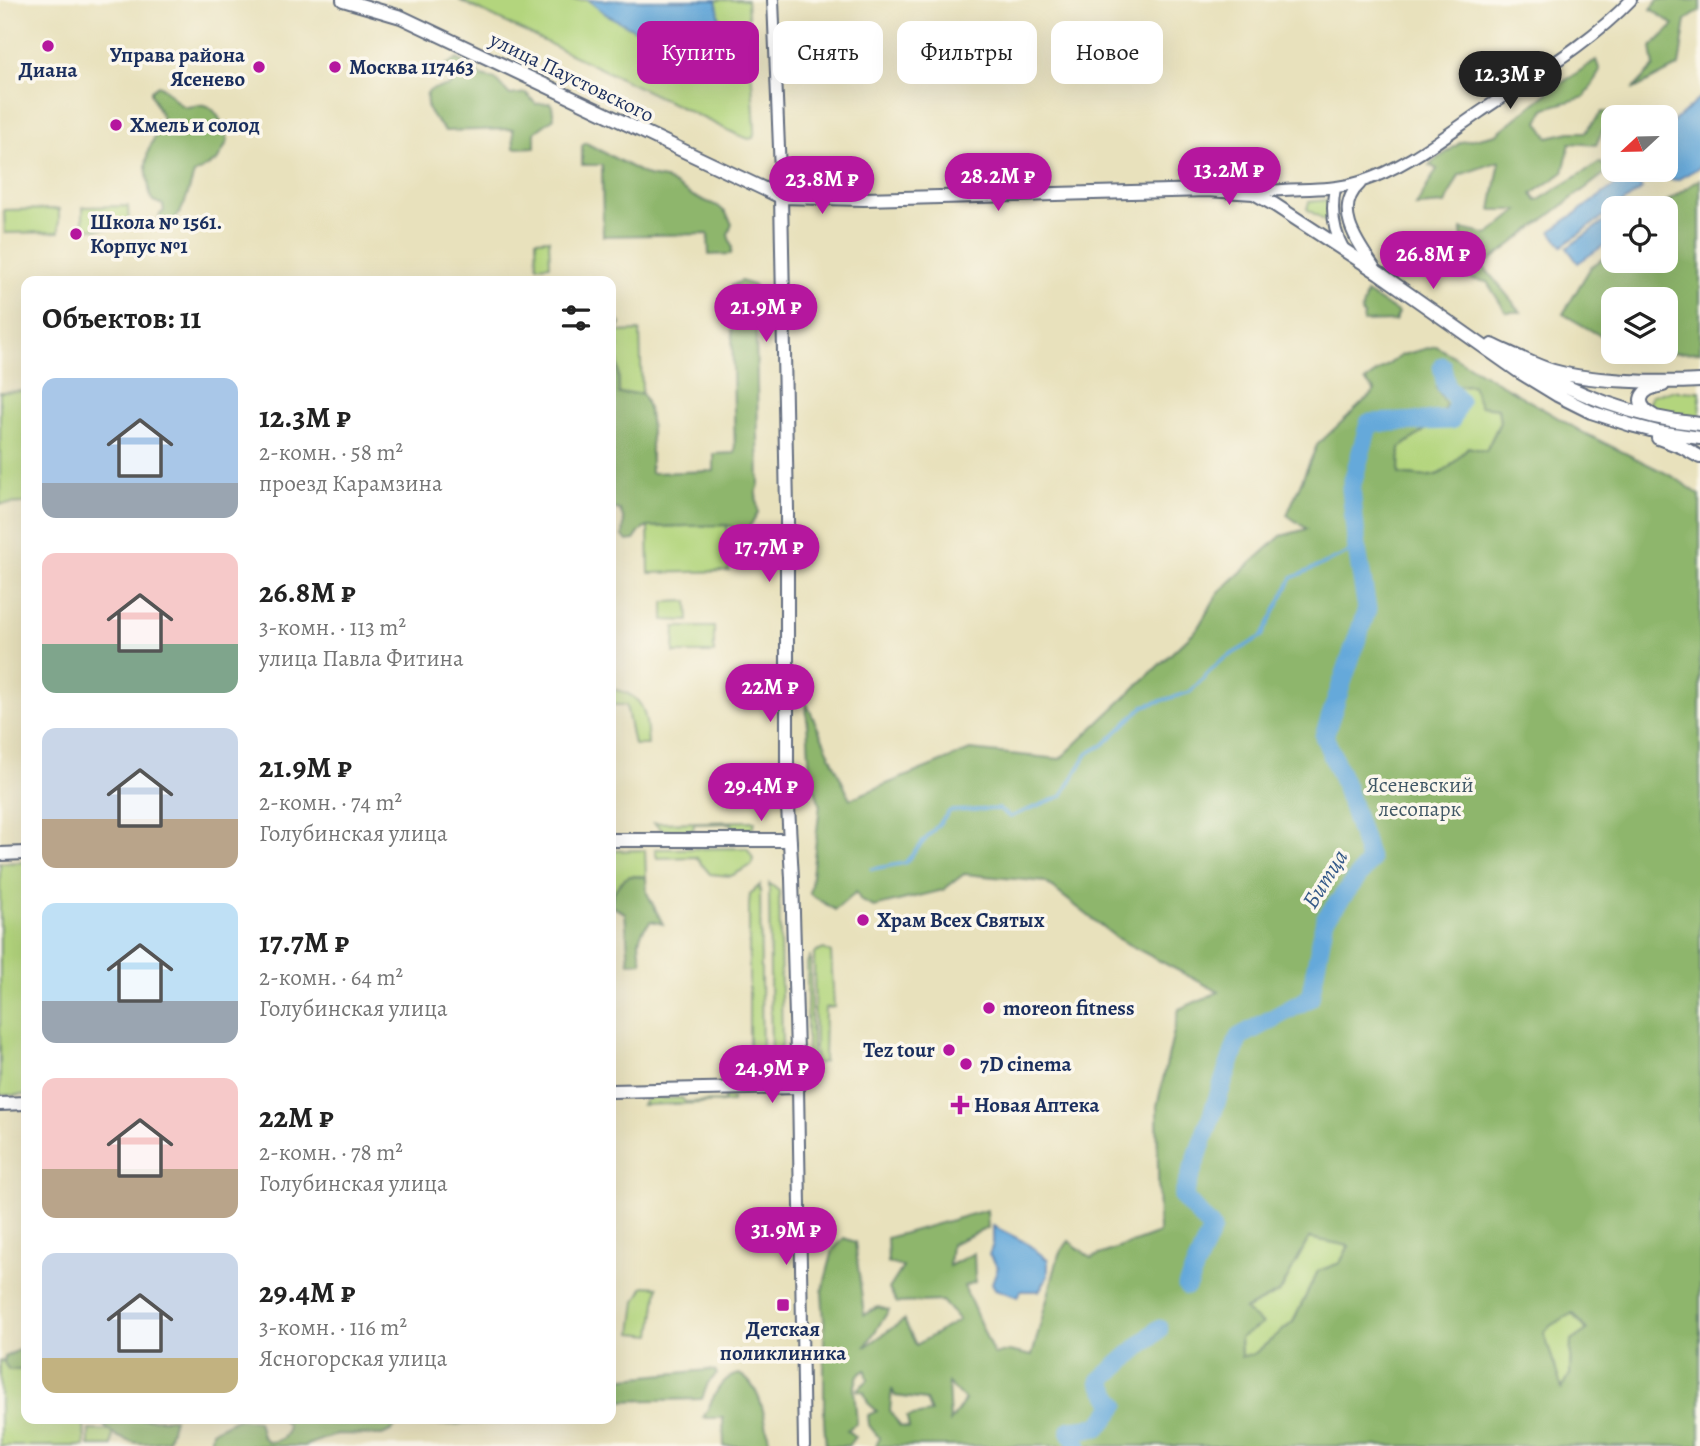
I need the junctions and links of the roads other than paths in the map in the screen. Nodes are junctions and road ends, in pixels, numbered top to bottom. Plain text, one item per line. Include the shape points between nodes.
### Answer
1 (344, 0) edge
2 (773, 0) edge
3 (1631, 0) edge
4 (1362, 182) junction
5 (1335, 188) junction
6 (1254, 193) junction
7 (781, 197) junction
8 (1344, 250) junction
9 (1379, 273) junction
10 (1469, 335) junction
11 (1700, 381) edge
12 (1684, 382) junction
13 (1609, 418) junction
14 (1658, 418) junction
15 (1700, 424) edge
16 (1700, 438) edge
17 (1700, 457) edge
18 (616, 840) edge
19 (790, 840) junction
20 (21, 853) edge
21 (0, 854) edge
22 (798, 1087) junction
23 (616, 1091) edge
24 (21, 1103) edge
25 (0, 1104) edge
26 (804, 1446) edge

1 - 7 main road, улица Паустовского via 401,17
2 - 7 street
3 - 4 street via 1582,42 1438,141
4 - 5 street
4 - 9 street via 1348,200 1348,217 1359,245
5 - 6 street
5 - 8 street via 1336,237
6 - 7 main road
6 - 8 main road
7 - 19 main road
8 - 9 main road
9 - 10 main road
10 - 12 main road via 1549,370 1588,377
10 - 13 main road via 1521,373
10 - 14 main road via 1558,384
11 - 12 main road
12 - 14 main road via 1646,391 1641,405
13 - 16 main road
13 - 17 main road
14 - 15 main road
18 - 19 main road
19 - 22 main road
20 - 21 main road
22 - 23 main road
22 - 26 street
24 - 25 main road

